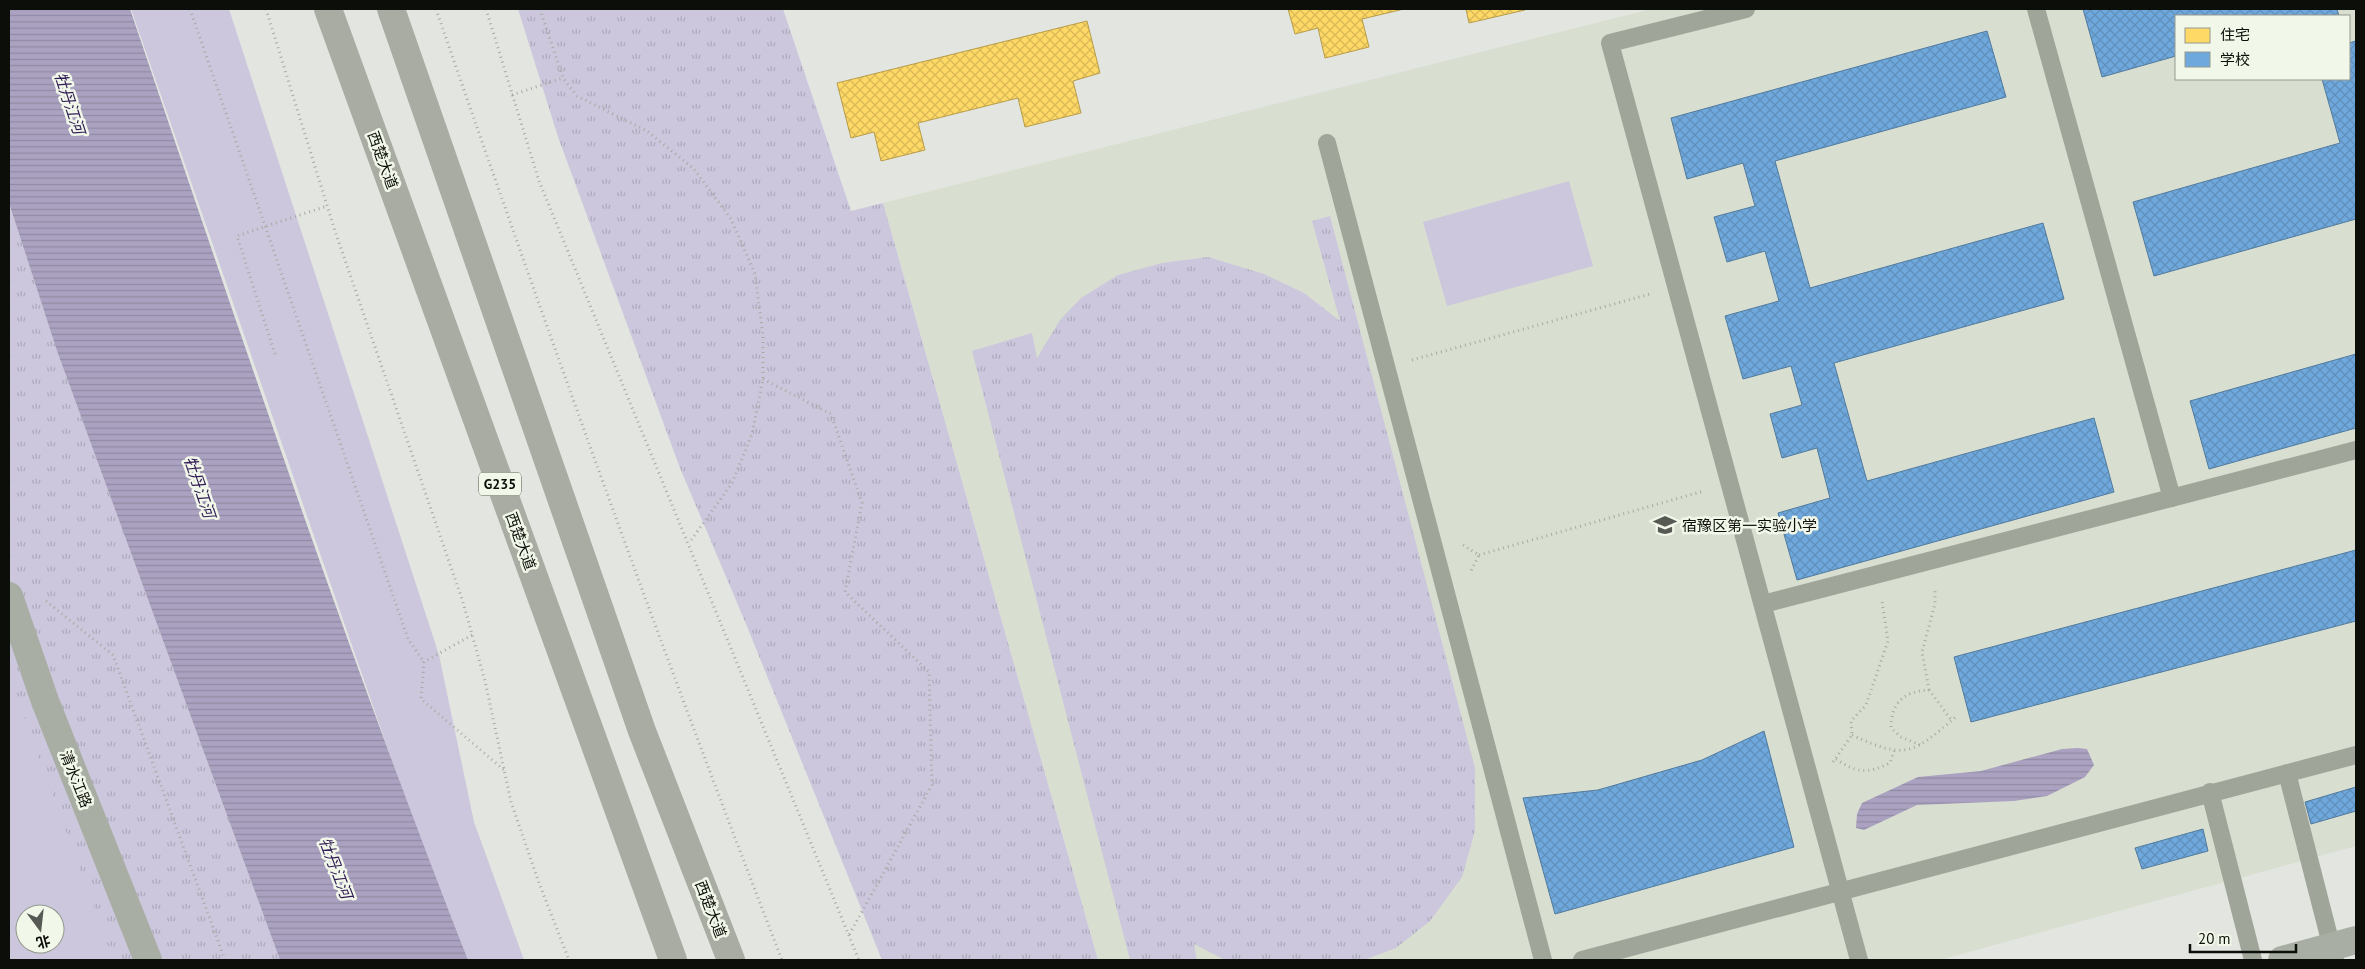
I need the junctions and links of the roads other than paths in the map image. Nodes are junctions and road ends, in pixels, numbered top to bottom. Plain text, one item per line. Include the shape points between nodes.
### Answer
1 (328, 9) edge
2 (391, 9) edge
3 (1746, 9) edge
4 (2036, 9) edge
5 (1327, 143) dead end
6 (2356, 450) edge
7 (2172, 498) junction
8 (9, 596) edge
9 (1763, 604) junction
10 (2356, 754) edge
11 (2287, 773) junction
12 (2210, 792) junction
13 (1841, 891) junction
14 (2341, 949) edge
15 (148, 960) edge
16 (673, 960) edge
17 (730, 960) edge
18 (1543, 960) edge
19 (1582, 960) edge
20 (1859, 960) edge
21 (2253, 960) edge
22 (2282, 960) edge

1 - 16 highway, 西楚大道 / G235
2 - 17 highway, 西楚大道 via 642,731
3 - 9 lane via 1610,43
4 - 7 lane
5 - 18 lane
6 - 7 lane
7 - 9 lane
8 - 15 street, 清水江路 via 45,700
9 - 13 lane
10 - 11 lane
11 - 12 lane
11 - 14 lane
12 - 13 lane
12 - 21 lane
13 - 19 lane
13 - 20 lane
14 - 22 street

